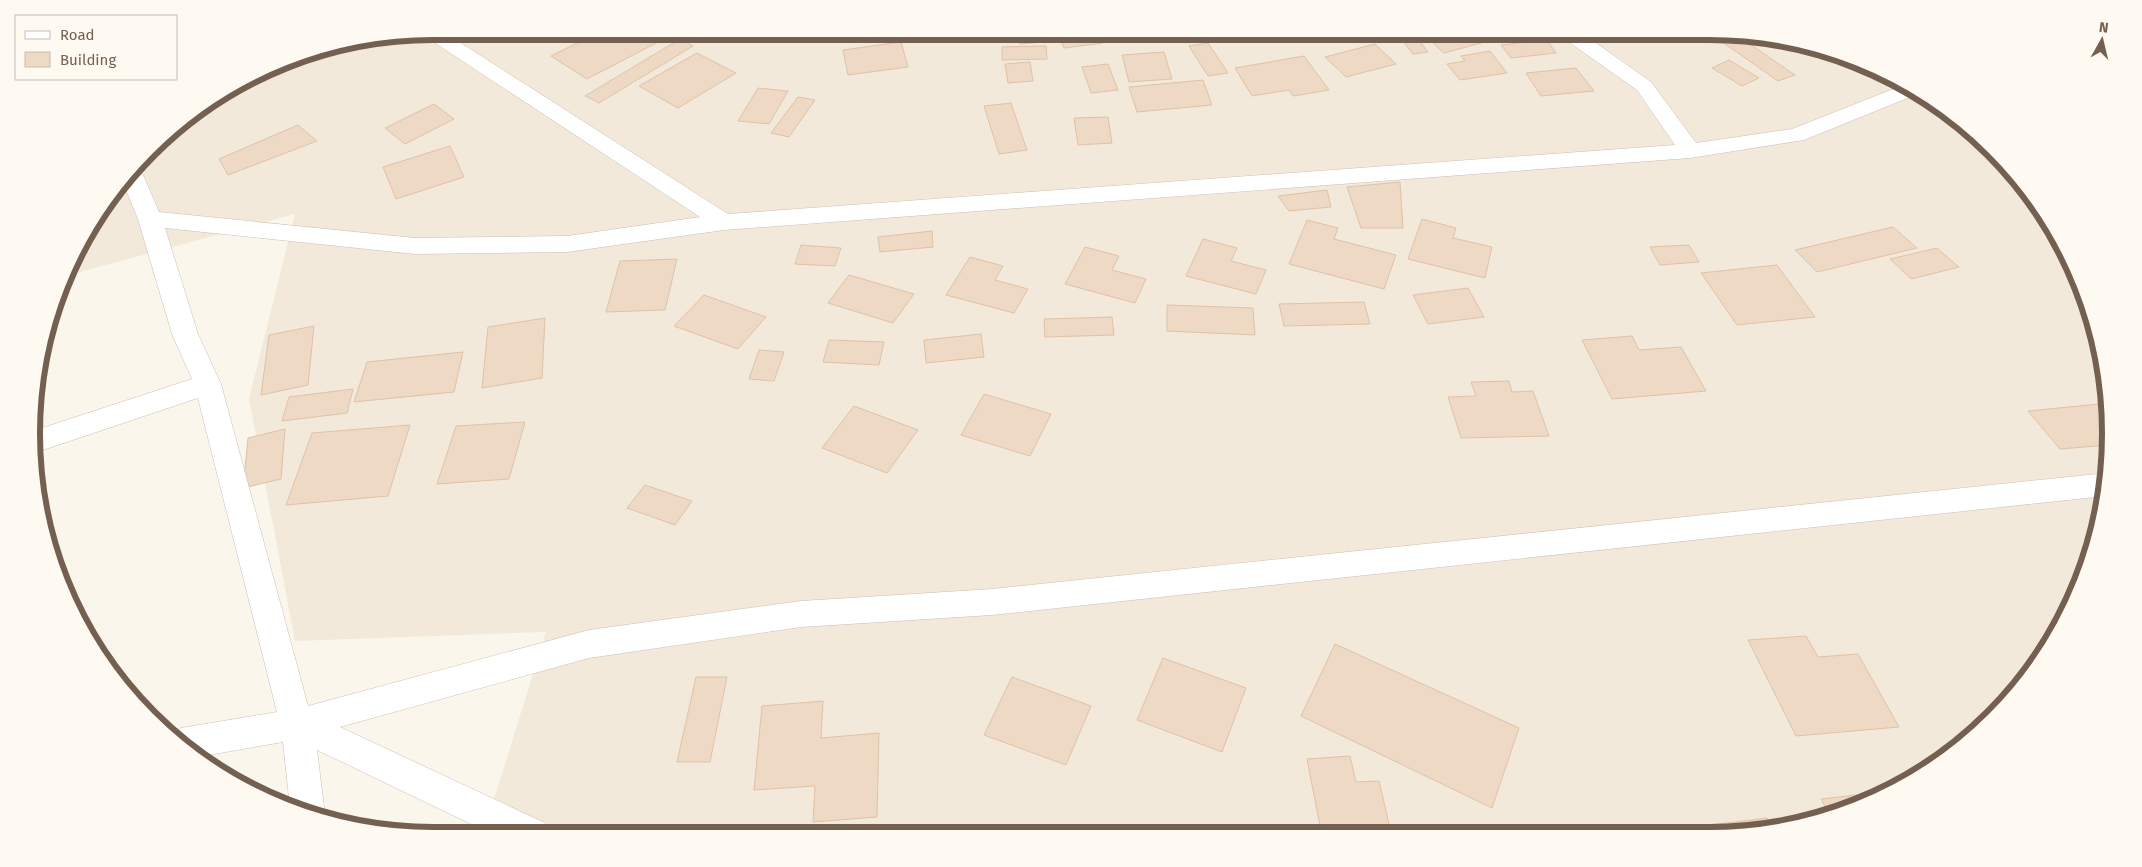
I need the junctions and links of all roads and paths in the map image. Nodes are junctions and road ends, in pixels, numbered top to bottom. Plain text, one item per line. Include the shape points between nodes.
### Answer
1 (440, 40) edge
2 (1579, 40) edge
3 (1904, 92) edge
4 (1690, 151) junction
5 (134, 179) edge
6 (150, 219) junction
7 (724, 222) junction
8 (208, 384) junction
9 (40, 440) edge
10 (2099, 485) edge
11 (296, 724) junction
12 (190, 742) edge
13 (307, 806) edge
14 (515, 827) edge

1 - 7 street
2 - 4 street via 1644,86
3 - 4 street via 1796,135
4 - 7 street
5 - 6 street
6 - 7 street via 416,246 567,244
6 - 8 street via 185,334
8 - 9 street
8 - 11 street
10 - 11 street via 992,602 802,614 589,644
11 - 12 street
11 - 13 street
11 - 14 street

